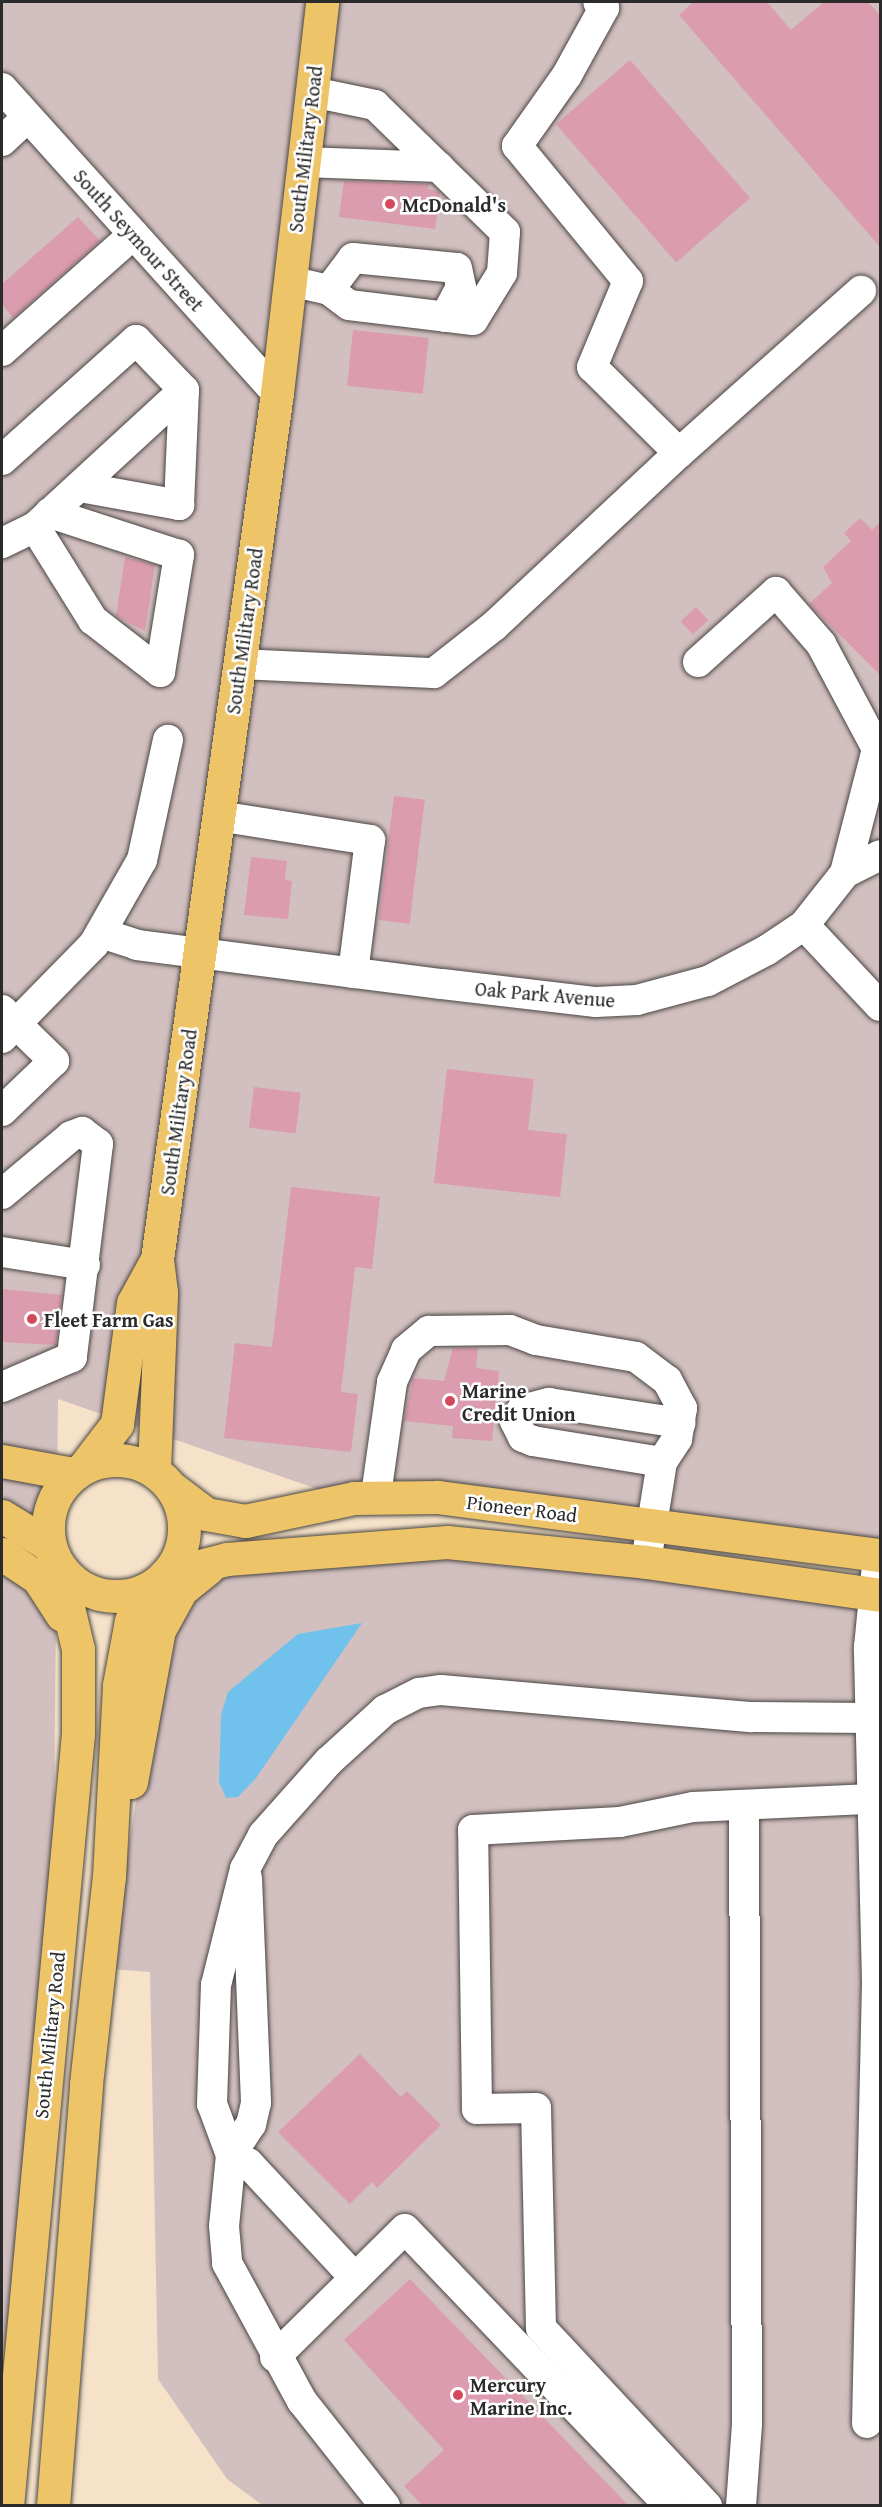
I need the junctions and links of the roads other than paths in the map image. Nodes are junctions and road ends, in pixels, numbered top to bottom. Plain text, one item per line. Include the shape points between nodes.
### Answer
1 (322, 2) edge
2 (598, 2) edge
3 (2, 88) edge
4 (312, 92) junction
5 (28, 117) junction
6 (2, 141) edge
7 (304, 162) junction
8 (439, 167) junction
9 (134, 234) junction
10 (290, 281) junction
11 (329, 290) junction
12 (861, 291) dead end
13 (445, 316) junction
14 (2, 351) edge
15 (184, 390) junction
16 (277, 393) junction
17 (679, 453) junction
18 (2, 460) edge
19 (80, 487) junction
20 (42, 520) junction
21 (2, 543) edge
22 (698, 662) dead end
23 (240, 663) junction
24 (168, 740) dead end
25 (879, 747) edge
26 (218, 816) junction
27 (880, 855) edge
28 (846, 873) junction
29 (804, 924) junction
30 (100, 933) junction
31 (200, 953) junction
32 (353, 973) junction
33 (880, 1006) edge
34 (6, 1024) edge
35 (2, 1111) edge
36 (2, 1194) edge
37 (2, 1252) edge
38 (157, 1259) junction
39 (85, 1265) junction
40 (2, 1387) edge
41 (680, 1423) junction
42 (2, 1461) edge
43 (662, 1462) junction
44 (78, 1470) junction
45 (163, 1480) junction
46 (376, 1495) junction
47 (2, 1516) edge
48 (652, 1523) junction
49 (2, 1554) edge
50 (879, 1555) edge
51 (54, 1556) junction
52 (227, 1559) junction
53 (646, 1562) junction
54 (160, 1580) junction
55 (876, 1595) edge
56 (79, 1668) junction
57 (870, 1718) junction
58 (872, 1798) junction
59 (744, 1805) junction
60 (245, 1869) junction
61 (109, 1877) junction
62 (231, 2155) junction
63 (355, 2278) junction
64 (275, 2357) junction
65 (867, 2423) dead end
66 (7, 2505) edge
67 (54, 2505) edge
68 (385, 2505) edge
69 (670, 2505) edge
70 (707, 2505) edge
71 (741, 2505) edge

1 - 4 main road, South Military Road
2 - 17 street via 604,8 567,75 517,146 628,281 592,367
3 - 5 street, South Seymour Street
4 - 7 main road, South Military Road
4 - 8 street via 375,105
5 - 6 street
5 - 9 street, South Seymour Street
7 - 8 street
7 - 10 main road, South Military Road
8 - 13 street via 505,232 502,273 473,320
9 - 14 street
9 - 16 street, South Seymour Street
10 - 11 street
10 - 16 main road, South Military Road
11 - 13 street via 349,305
11 - 13 street via 353,258 457,268 461,287
12 - 17 street
15 - 18 street via 136,340
15 - 19 street
15 - 19 street via 178,505
16 - 23 main road, South Military Road
17 - 23 street via 494,626 434,673
19 - 20 street
20 - 20 street via 179,555 160,672 93,620
20 - 21 street
22 - 25 street via 776,592 821,644
23 - 26 main road, South Military Road
24 - 30 street via 142,860
25 - 28 street
26 - 31 main road, South Military Road
26 - 32 street via 370,840
27 - 28 street, Oak Park Avenue
28 - 29 street, Oak Park Avenue
29 - 32 street, Oak Park Avenue via 708,981 637,1000 580,1000
29 - 33 street
30 - 31 street, Oak Park Avenue via 137,945
30 - 34 street via 72,970
31 - 32 street, Oak Park Avenue
31 - 38 main road, South Military Road
34 - 35 street via 54,1061
36 - 39 street via 70,1136 82,1132 98,1144
37 - 39 street
38 - 44 main road, South Military Road via 133,1303 117,1424
38 - 45 main road, South Military Road
39 - 40 street via 72,1357
41 - 43 street via 677,1438
41 - 43 street via 549,1403 522,1410 515,1421 523,1437 533,1441
41 - 46 street via 676,1390 636,1357 536,1340 510,1330 437,1328 406,1350 396,1369
42 - 44 main road
43 - 48 street
44 - 45 main road via 119,1459
44 - 51 main road via 50,1506
45 - 46 main road, Pioneer Road via 206,1514 245,1521
45 - 54 main road via 184,1533
46 - 48 main road, Pioneer Road via 438,1497
47 - 51 main road
48 - 50 main road, Pioneer Road
48 - 53 street
49 - 56 main road via 26,1567 50,1592
50 - 55 street
51 - 54 main road via 92,1593 135,1594
51 - 56 main road, South Military Road via 73,1617
52 - 53 main road, Pioneer Road via 447,1542
52 - 54 main road, Pioneer Road
52 - 61 main road via 184,1586 159,1630
53 - 55 main road, Pioneer Road
54 - 61 main road, South Military Road via 134,1614 122,1657
55 - 57 street
56 - 66 main road, South Military Road via 78,1733
57 - 58 street
57 - 60 street via 752,1717 465,1691 419,1693 385,1710 347,1742 263,1835
58 - 59 street
58 - 65 street via 877,1982
59 - 70 street via 693,1807 620,1822 473,1830 477,2109 536,2108 542,2328
59 - 71 street via 747,2424
60 - 62 street via 253,1944 256,2110
60 - 62 street via 224,1945 212,2020 212,2104
61 - 67 main road, South Military Road via 86,2084
62 - 63 street via 248,2163
62 - 64 street via 224,2226 227,2263
63 - 64 street
63 - 69 street via 405,2229
64 - 68 street via 312,2415

